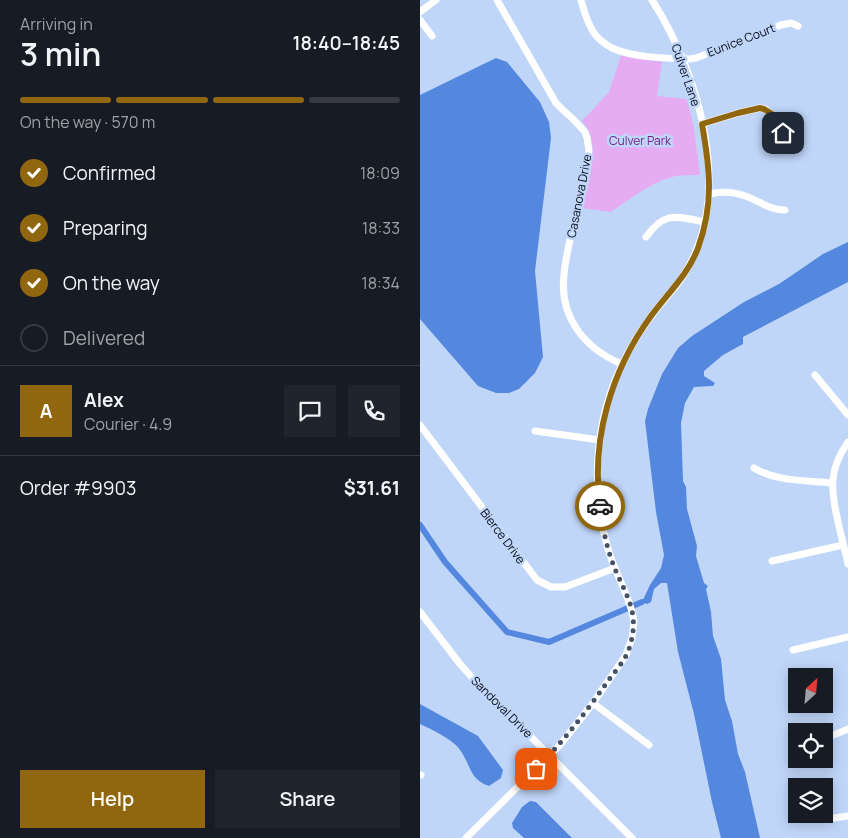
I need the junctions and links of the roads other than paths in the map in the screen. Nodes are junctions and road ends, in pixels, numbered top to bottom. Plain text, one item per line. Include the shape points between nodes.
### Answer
1 (436, 0) edge
2 (497, 0) edge
3 (581, 0) edge
4 (655, 1) edge
5 (420, 12) edge
6 (420, 20) edge
7 (798, 26) dead end
8 (432, 36) dead end
9 (683, 59) junction
10 (702, 124) junction
11 (783, 133) dead end
12 (709, 194) junction
13 (785, 210) dead end
14 (705, 222) junction
15 (646, 237) dead end
16 (622, 364) junction
17 (815, 375) dead end
18 (848, 415) edge
19 (420, 425) edge
20 (535, 431) dead end
21 (600, 440) junction
22 (848, 442) edge
23 (754, 468) dead end
24 (832, 483) junction
25 (843, 545) junction
26 (772, 561) dead end
27 (848, 564) edge
28 (615, 568) junction
29 (421, 617) edge
30 (848, 637) edge
31 (793, 650) dead end
32 (593, 703) junction
33 (848, 729) edge
34 (833, 735) edge
35 (650, 745) dead end
36 (550, 755) junction
37 (848, 816) edge
38 (834, 818) dead end
39 (466, 838) edge
40 (632, 838) edge

1 - 5 street
2 - 16 street, Casanova Drive via 556,103 581,127 587,138 588,151 564,275 564,297 581,336 606,357
3 - 9 street, Eunice Court via 589,25 605,44 633,54
4 - 9 street, Culver Lane
6 - 8 street
7 - 9 street, Eunice Court via 786,23 696,58
9 - 10 street, Culver Lane
10 - 11 street via 760,108 772,114
10 - 12 street, Culver Lane
12 - 13 street via 740,194 775,210
12 - 14 street, Culver Lane
14 - 15 street via 673,217 661,220
14 - 16 street, Culver Lane via 697,250 683,276 640,332
16 - 21 street, Culver Lane via 609,398
17 - 18 street
19 - 28 street, Bierce Drive via 537,580 551,587 565,587
20 - 21 street
21 - 28 street, Culver Lane via 599,501
22 - 24 street via 835,466
23 - 24 street via 778,478
24 - 25 street
25 - 26 street
25 - 27 street
28 - 32 street, Culver Lane via 630,603 634,621 632,638 626,655
29 - 36 street, Sandoval Drive via 477,683
30 - 31 street
32 - 35 street
32 - 36 street, Culver Lane
33 - 34 street
36 - 39 street, Culver Lane
36 - 40 street, Sandoval Drive
37 - 38 street

